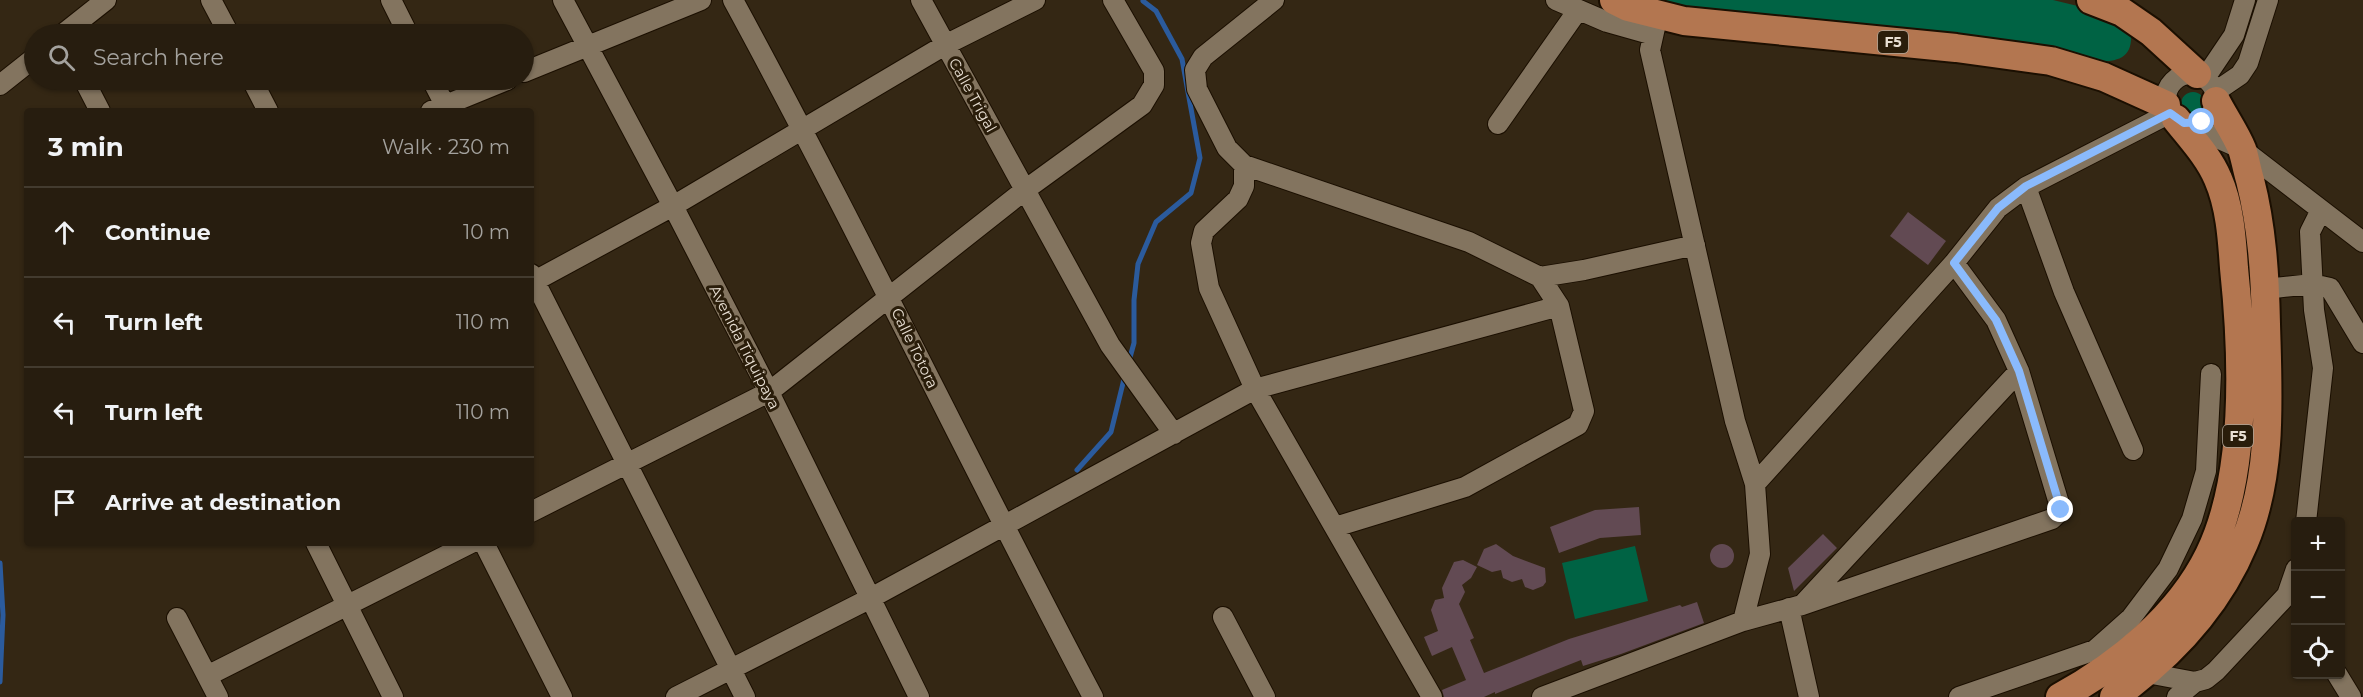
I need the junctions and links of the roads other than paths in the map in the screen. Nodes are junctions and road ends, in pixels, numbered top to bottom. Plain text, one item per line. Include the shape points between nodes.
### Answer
1 (106, 0) edge
2 (211, 0) edge
3 (390, 0) edge
4 (563, 0) edge
5 (701, 0) edge
6 (733, 0) edge
7 (921, 0) edge
8 (1035, 0) edge
9 (1114, 0) edge
10 (1121, 0) edge
11 (1274, 0) edge
12 (1556, 0) edge
13 (1614, 0) edge
14 (2091, 0) edge
15 (2245, 0) edge
16 (2268, 0) edge
17 (1578, 9) junction
18 (76, 24) edge
19 (224, 24) edge
20 (403, 24) edge
21 (1655, 25) junction
22 (588, 45) junction
23 (945, 45) junction
24 (24, 66) edge
25 (534, 68) edge
26 (0, 86) edge
27 (2208, 86) junction
28 (89, 90) edge
29 (257, 90) edge
30 (435, 90) edge
31 (485, 90) edge
32 (98, 108) edge
33 (266, 108) edge
34 (442, 108) edge
35 (444, 108) edge
36 (2174, 115) junction
37 (1498, 124) dead end
38 (802, 128) junction
39 (2242, 149) junction
40 (1244, 165) junction
41 (2026, 186) junction
42 (1026, 190) junction
43 (673, 206) junction
44 (2321, 210) junction
45 (2363, 242) edge
46 (1695, 245) junction
47 (1954, 263) junction
48 (1540, 277) junction
49 (534, 279) edge
50 (534, 284) edge
51 (2312, 284) junction
52 (2265, 290) junction
53 (890, 298) junction
54 (1559, 306) junction
55 (2363, 343) edge
56 (2019, 371) junction
57 (2211, 374) dead end
58 (1256, 389) junction
59 (769, 392) junction
60 (1174, 434) junction
61 (2133, 450) dead end
62 (627, 464) junction
63 (1755, 484) junction
64 (534, 510) edge
65 (2307, 517) edge
66 (1003, 527) junction
67 (1335, 527) junction
68 (318, 546) edge
69 (465, 546) edge
70 (486, 546) edge
71 (870, 599) junction
72 (2291, 603) edge
73 (347, 605) junction
74 (1796, 607) junction
75 (1222, 617) dead end
76 (177, 618) dead end
77 (1743, 621) junction
78 (731, 669) junction
79 (2147, 673) junction
80 (207, 676) junction
81 (2340, 679) edge
82 (2195, 682) junction
83 (218, 697) edge
84 (393, 697) edge
85 (562, 697) edge
86 (676, 697) edge
87 (745, 697) edge
88 (919, 697) edge
89 (1093, 697) edge
90 (1265, 697) edge
91 (1432, 697) edge
92 (1542, 697) edge
93 (1809, 697) edge
94 (1959, 697) edge
95 (2060, 697) edge
96 (2114, 697) edge
97 (2176, 697) edge
98 (2351, 697) edge

1 - 18 street
2 - 19 street
3 - 20 street
4 - 22 street, Avenida Tiquipaya
5 - 22 street
6 - 38 street, Calle Totora
7 - 23 street, Calle Trigal
8 - 23 street
9 - 10 street
9 - 42 street via 1154,71 1154,85 1142,105
11 - 40 street via 1203,57 1195,70 1197,89 1227,148
12 - 17 street
13 - 21 highway, F5
14 - 27 highway, F5 via 2122,12 2151,32
15 - 27 street via 2234,34
16 - 27 street via 2248,63 2240,75
17 - 21 street via 1607,22
17 - 37 street
21 - 36 highway, F5 via 1684,21 2051,60 2104,77
21 - 46 street via 1650,50
22 - 25 street
22 - 43 street, Avenida Tiquipaya
23 - 38 street
23 - 42 street, Calle Trigal
24 - 26 street
27 - 36 street via 2214,109 2202,122
27 - 36 street via 2180,75 2168,88
27 - 39 highway, F5
28 - 32 street
29 - 33 street
30 - 34 street
31 - 35 street
36 - 39 street
36 - 41 street
36 - 95 highway, F5 via 2212,165 2231,236 2240,322 2238,439 2231,480 2222,521 2195,578 2151,631 2088,682
38 - 43 street
38 - 53 street, Calle Totora
39 - 44 street
39 - 52 highway, F5 via 2254,197
40 - 48 street via 1469,242
40 - 58 street via 1244,186 1238,199 1204,231 1201,243 1209,288
41 - 47 street via 1998,208
41 - 61 street via 2064,292
42 - 53 street
42 - 60 street, Calle Trigal via 1110,345
43 - 49 street
43 - 59 street, Avenida Tiquipaya
44 - 45 street
44 - 51 street via 2310,232
46 - 48 street
46 - 63 street via 1736,421
47 - 56 street via 1996,320
47 - 63 street
48 - 54 street
50 - 62 street
51 - 52 street
51 - 55 street via 2330,288
51 - 65 street via 2323,368
52 - 79 highway, F5 via 2268,399 2266,449 2257,500 2230,572 2180,642
53 - 59 street
53 - 66 street, Calle Totora
54 - 58 street
54 - 67 street via 1584,411 1578,425 1465,487
56 - 74 street
56 - 74 street via 2061,510 2052,519
57 - 94 street via 2206,471 2192,519 2168,570 2130,618 2095,650
58 - 60 street
58 - 67 street
59 - 62 street
59 - 71 street, Avenida Tiquipaya
60 - 66 street
62 - 64 street
62 - 78 street
63 - 77 street via 1760,554
66 - 71 street
66 - 89 street, Calle Totora
67 - 91 street
68 - 73 street
69 - 73 street
70 - 85 street
71 - 78 street
71 - 88 street, Avenida Tiquipaya
72 - 82 street via 2216,671
73 - 80 street
73 - 84 street
74 - 77 street
74 - 93 street
75 - 90 street
76 - 80 street
77 - 92 street
78 - 86 street
78 - 87 street
79 - 82 street
79 - 96 highway, F5
80 - 83 street
81 - 98 street
82 - 97 street

